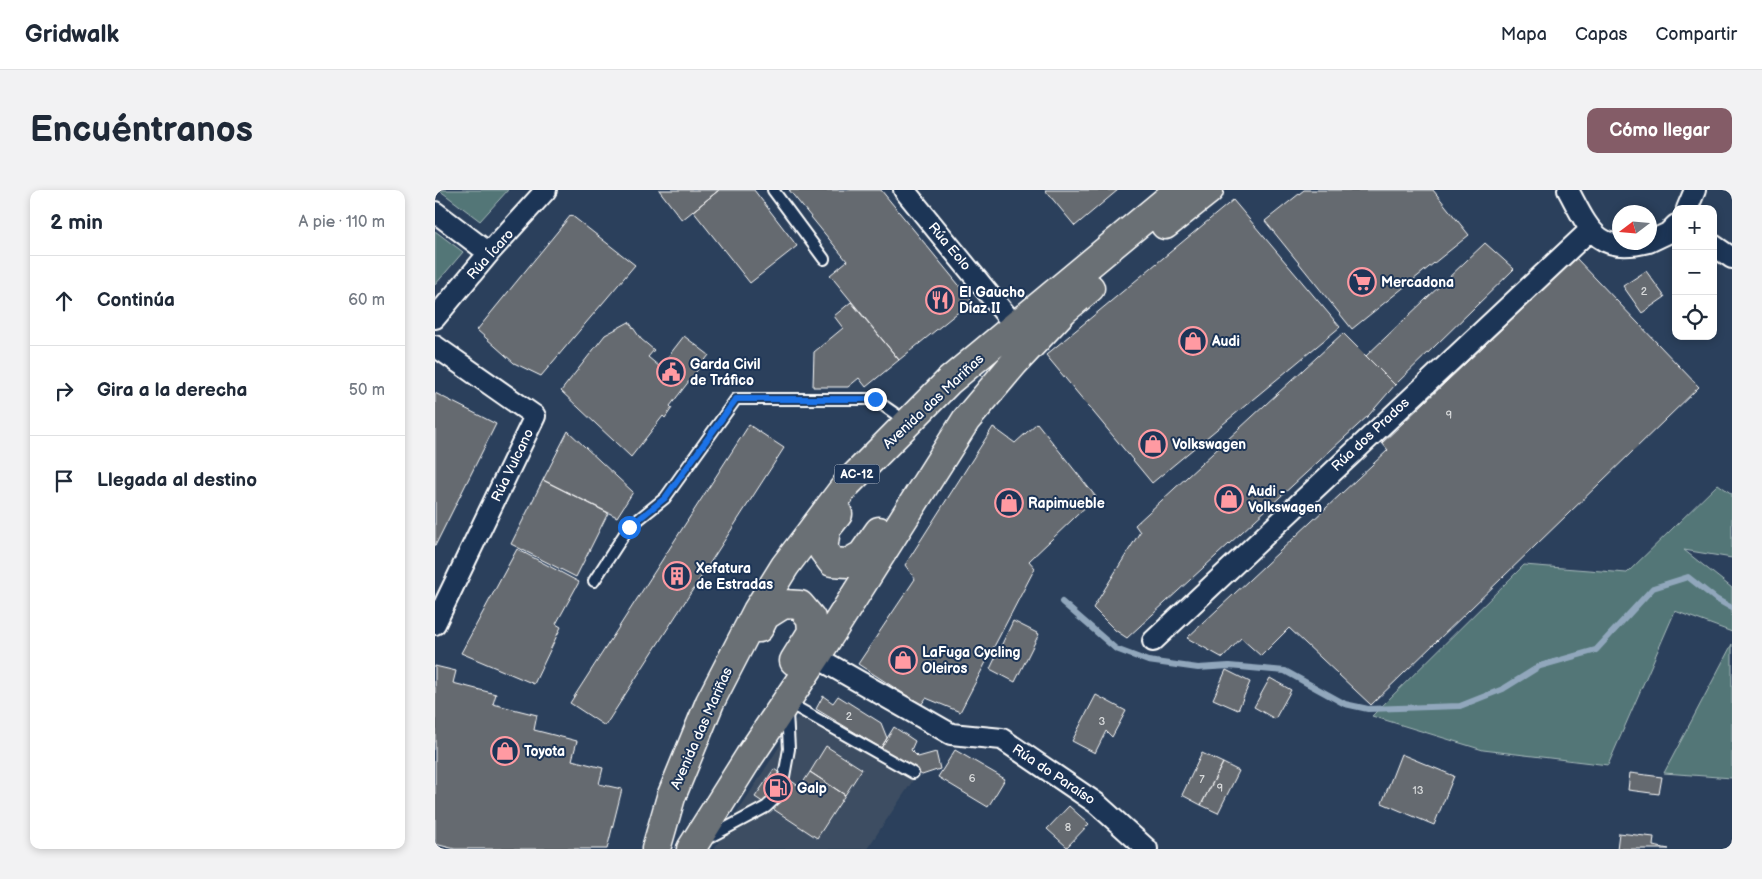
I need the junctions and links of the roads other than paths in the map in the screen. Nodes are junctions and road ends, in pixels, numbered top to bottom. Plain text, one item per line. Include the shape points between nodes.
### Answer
1 (545, 190) edge
2 (773, 190) edge
3 (904, 190) edge
4 (1179, 190) edge
5 (1209, 190) edge
6 (1568, 190) edge
7 (1695, 190) edge
8 (1689, 205) edge
9 (435, 212) edge
10 (1672, 229) edge
11 (1589, 230) junction
12 (1657, 238) edge
13 (1612, 243) edge
14 (1717, 248) edge
15 (489, 253) junction
16 (1732, 258) edge
17 (824, 259) dead end
18 (435, 318) edge
19 (1015, 326) junction
20 (435, 346) edge
21 (966, 420) junction
22 (908, 422) junction
23 (880, 450) junction
24 (594, 581) dead end
25 (435, 624) edge
26 (1153, 640) dead end
27 (816, 657) junction
28 (787, 701) junction
29 (710, 702) junction
30 (913, 774) dead end
31 (721, 800) junction
32 (691, 848) edge
33 (656, 849) edge
34 (1147, 849) edge

1 - 15 street, Rúa Ícaro
2 - 17 lane
3 - 19 street, Rúa Eolo
4 - 19 highway, Avenida das Mariñas / AC-12
5 - 21 highway via 1064,310
6 - 11 street
7 - 8 street
9 - 15 street
10 - 12 street
11 - 13 street
11 - 26 street, Rúa dos Prados
14 - 16 street
15 - 18 street, Rúa Ícaro
19 - 22 highway, Avenida das Mariñas / AC-12 via 949,381
20 - 25 street, Rúa Vulcano via 535,416
21 - 23 highway via 917,476 862,555 848,563 832,562 823,550 827,529
21 - 27 highway
22 - 23 highway, Avenida das Mariñas / AC-12
22 - 24 lane via 875,399 736,399 665,498 629,527
23 - 29 highway, Avenida das Mariñas / AC-12 via 847,484 785,566 757,610
27 - 28 highway
27 - 34 street, Rúa do Paraíso via 951,734 1002,739 1096,803
28 - 30 lane
28 - 31 highway
28 - 32 lane via 789,749 781,793 766,807
29 - 31 highway via 738,666 765,616 783,604 800,605 811,618 812,632 739,748
29 - 33 highway, Avenida das Mariñas / AC-12 via 671,797
31 - 32 highway

